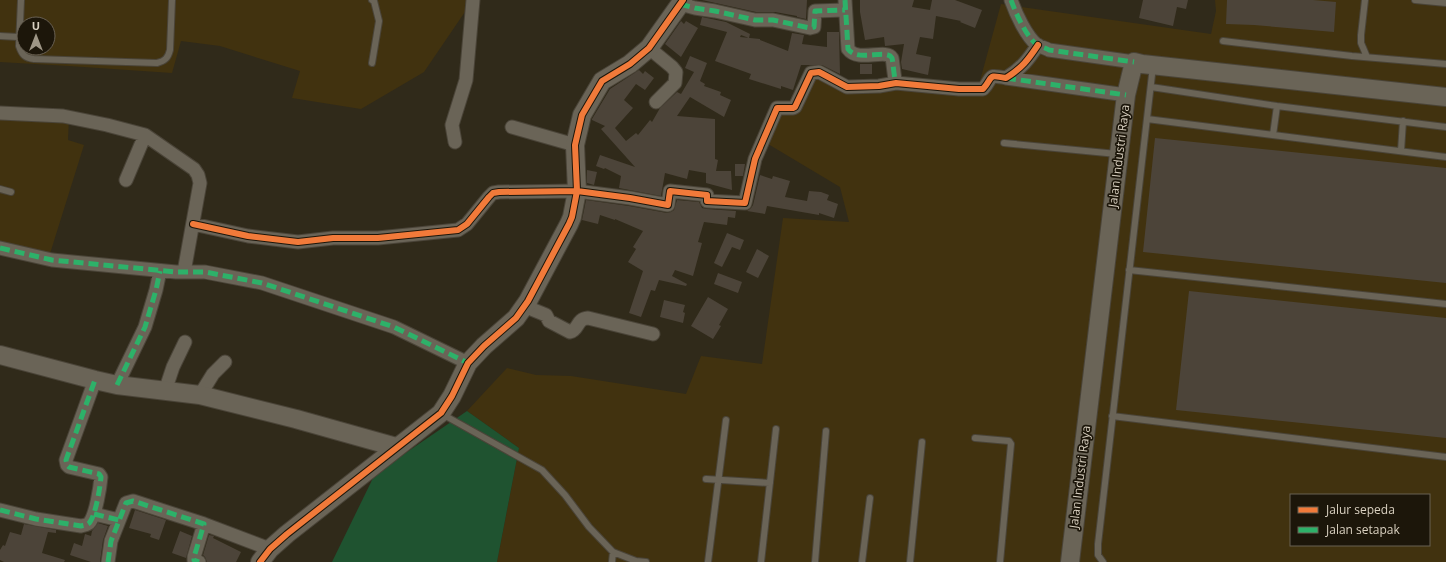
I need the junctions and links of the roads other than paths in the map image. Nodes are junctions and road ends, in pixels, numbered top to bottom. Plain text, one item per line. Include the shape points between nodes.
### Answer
1 (21, 0) edge
2 (172, 0) edge
3 (372, 0) edge
4 (473, 0) edge
5 (1012, 0) edge
6 (1365, 0) edge
7 (1415, 0) edge
8 (681, 2) edge
9 (1446, 3) edge
10 (845, 5) edge
11 (20, 16) edge
12 (0, 36) edge
13 (16, 37) edge
14 (1223, 41) dead end
15 (1038, 45) junction
16 (649, 48) junction
17 (25, 56) edge
18 (1367, 57) junction
19 (1134, 62) junction
20 (372, 63) dead end
21 (1446, 64) edge
22 (1153, 65) junction
23 (1006, 78) junction
24 (896, 83) junction
25 (1151, 87) junction
26 (1126, 95) junction
27 (1446, 97) edge
28 (656, 102) dead end
29 (1276, 106) junction
30 (0, 113) edge
31 (1147, 119) junction
32 (1403, 121) junction
33 (512, 127) dead end
34 (1446, 127) edge
35 (145, 135) junction
36 (1273, 135) junction
37 (455, 142) dead end
38 (1004, 143) dead end
39 (575, 145) junction
40 (1401, 151) junction
41 (1119, 154) junction
42 (1446, 157) edge
43 (126, 180) dead end
44 (0, 189) edge
45 (577, 191) junction
46 (11, 192) dead end
47 (193, 224) junction
48 (0, 248) edge
49 (1129, 270) junction
50 (160, 271) junction
51 (184, 272) junction
52 (1446, 304) edge
53 (524, 306) junction
54 (653, 334) dead end
55 (185, 342) dead end
56 (0, 355) edge
57 (225, 362) dead end
58 (468, 363) junction
59 (95, 380) junction
60 (117, 385) junction
61 (165, 391) junction
62 (200, 395) junction
63 (441, 413) junction
64 (1112, 416) junction
65 (726, 420) dead end
66 (776, 429) dead end
67 (826, 431) dead end
68 (975, 438) dead end
69 (922, 442) dead end
70 (396, 447) junction
71 (1446, 457) edge
72 (706, 479) dead end
73 (720, 480) junction
74 (770, 483) junction
75 (870, 498) dead end
76 (0, 510) edge
77 (94, 514) junction
78 (119, 520) junction
79 (204, 524) junction
80 (613, 552) junction
81 (265, 555) edge
82 (108, 562) edge
83 (199, 562) edge
84 (612, 562) edge
85 (646, 562) edge
86 (708, 562) edge
87 (761, 562) edge
88 (815, 562) edge
89 (862, 562) edge
90 (910, 562) edge
91 (1000, 562) edge
92 (1070, 562) edge
93 (1103, 562) edge

1 - 11 lane
2 - 17 lane via 170,50 169,56 163,62 34,59
3 - 20 lane via 379,21
4 - 37 street via 466,80 452,125
5 - 15 street via 1028,35
6 - 18 lane via 1361,43
7 - 9 lane
8 - 10 street via 695,8 810,28 814,27 816,11
8 - 16 street
10 - 24 street via 848,45 851,52 859,55 890,56
12 - 13 lane
14 - 18 lane
15 - 19 street via 1049,50
15 - 23 street via 1024,65
16 - 28 street via 676,72 675,83
16 - 39 street via 630,64 602,81 582,114
18 - 21 lane
19 - 22 street
19 - 26 street, Jalan Industri Raya
22 - 25 lane
22 - 27 street
23 - 24 street via 994,75 983,89
23 - 26 street
24 - 45 street via 847,87 820,72 812,73 795,107 776,110 755,159 745,203 707,201 707,194 670,192 668,205
25 - 29 lane
25 - 31 lane
26 - 41 street, Jalan Industri Raya
29 - 32 lane
29 - 36 lane
30 - 35 street via 63,116
31 - 36 lane
31 - 49 lane
32 - 34 lane
32 - 40 lane
33 - 39 street
35 - 43 street
35 - 47 street via 198,174 200,183
36 - 40 lane
38 - 41 lane
39 - 45 street
40 - 42 lane
41 - 92 street, Jalan Industri Raya
44 - 46 lane
45 - 47 street via 493,194 468,224 458,230 378,238 333,238 298,242 248,236
45 - 53 street via 572,218
47 - 51 street
48 - 50 street via 52,260
49 - 52 lane
49 - 64 lane
50 - 51 street
50 - 60 street via 145,328
51 - 58 street via 205,272 288,292 394,327
53 - 54 street via 546,316 549,321 570,332 581,320 588,318
53 - 58 street via 516,318
55 - 61 street
56 - 59 street
57 - 62 street via 213,374
58 - 63 street
59 - 60 street
59 - 77 street via 66,460 69,467 99,474 101,477
60 - 61 street
61 - 62 street
62 - 70 street
63 - 70 street
63 - 80 lane via 542,470 565,495 588,527
64 - 71 lane
64 - 93 lane via 1098,544 1098,555
65 - 73 lane
66 - 74 lane
67 - 88 lane
68 - 91 lane via 1009,441 1011,444
69 - 90 lane
70 - 81 street via 286,534
72 - 73 lane
73 - 74 lane
73 - 86 lane
74 - 87 lane
75 - 89 lane
76 - 77 street via 81,526 86,525
77 - 78 street
78 - 79 street via 126,503 133,501
78 - 82 street via 110,541
79 - 81 street
79 - 83 street via 194,557 194,560
80 - 84 lane
80 - 85 lane

